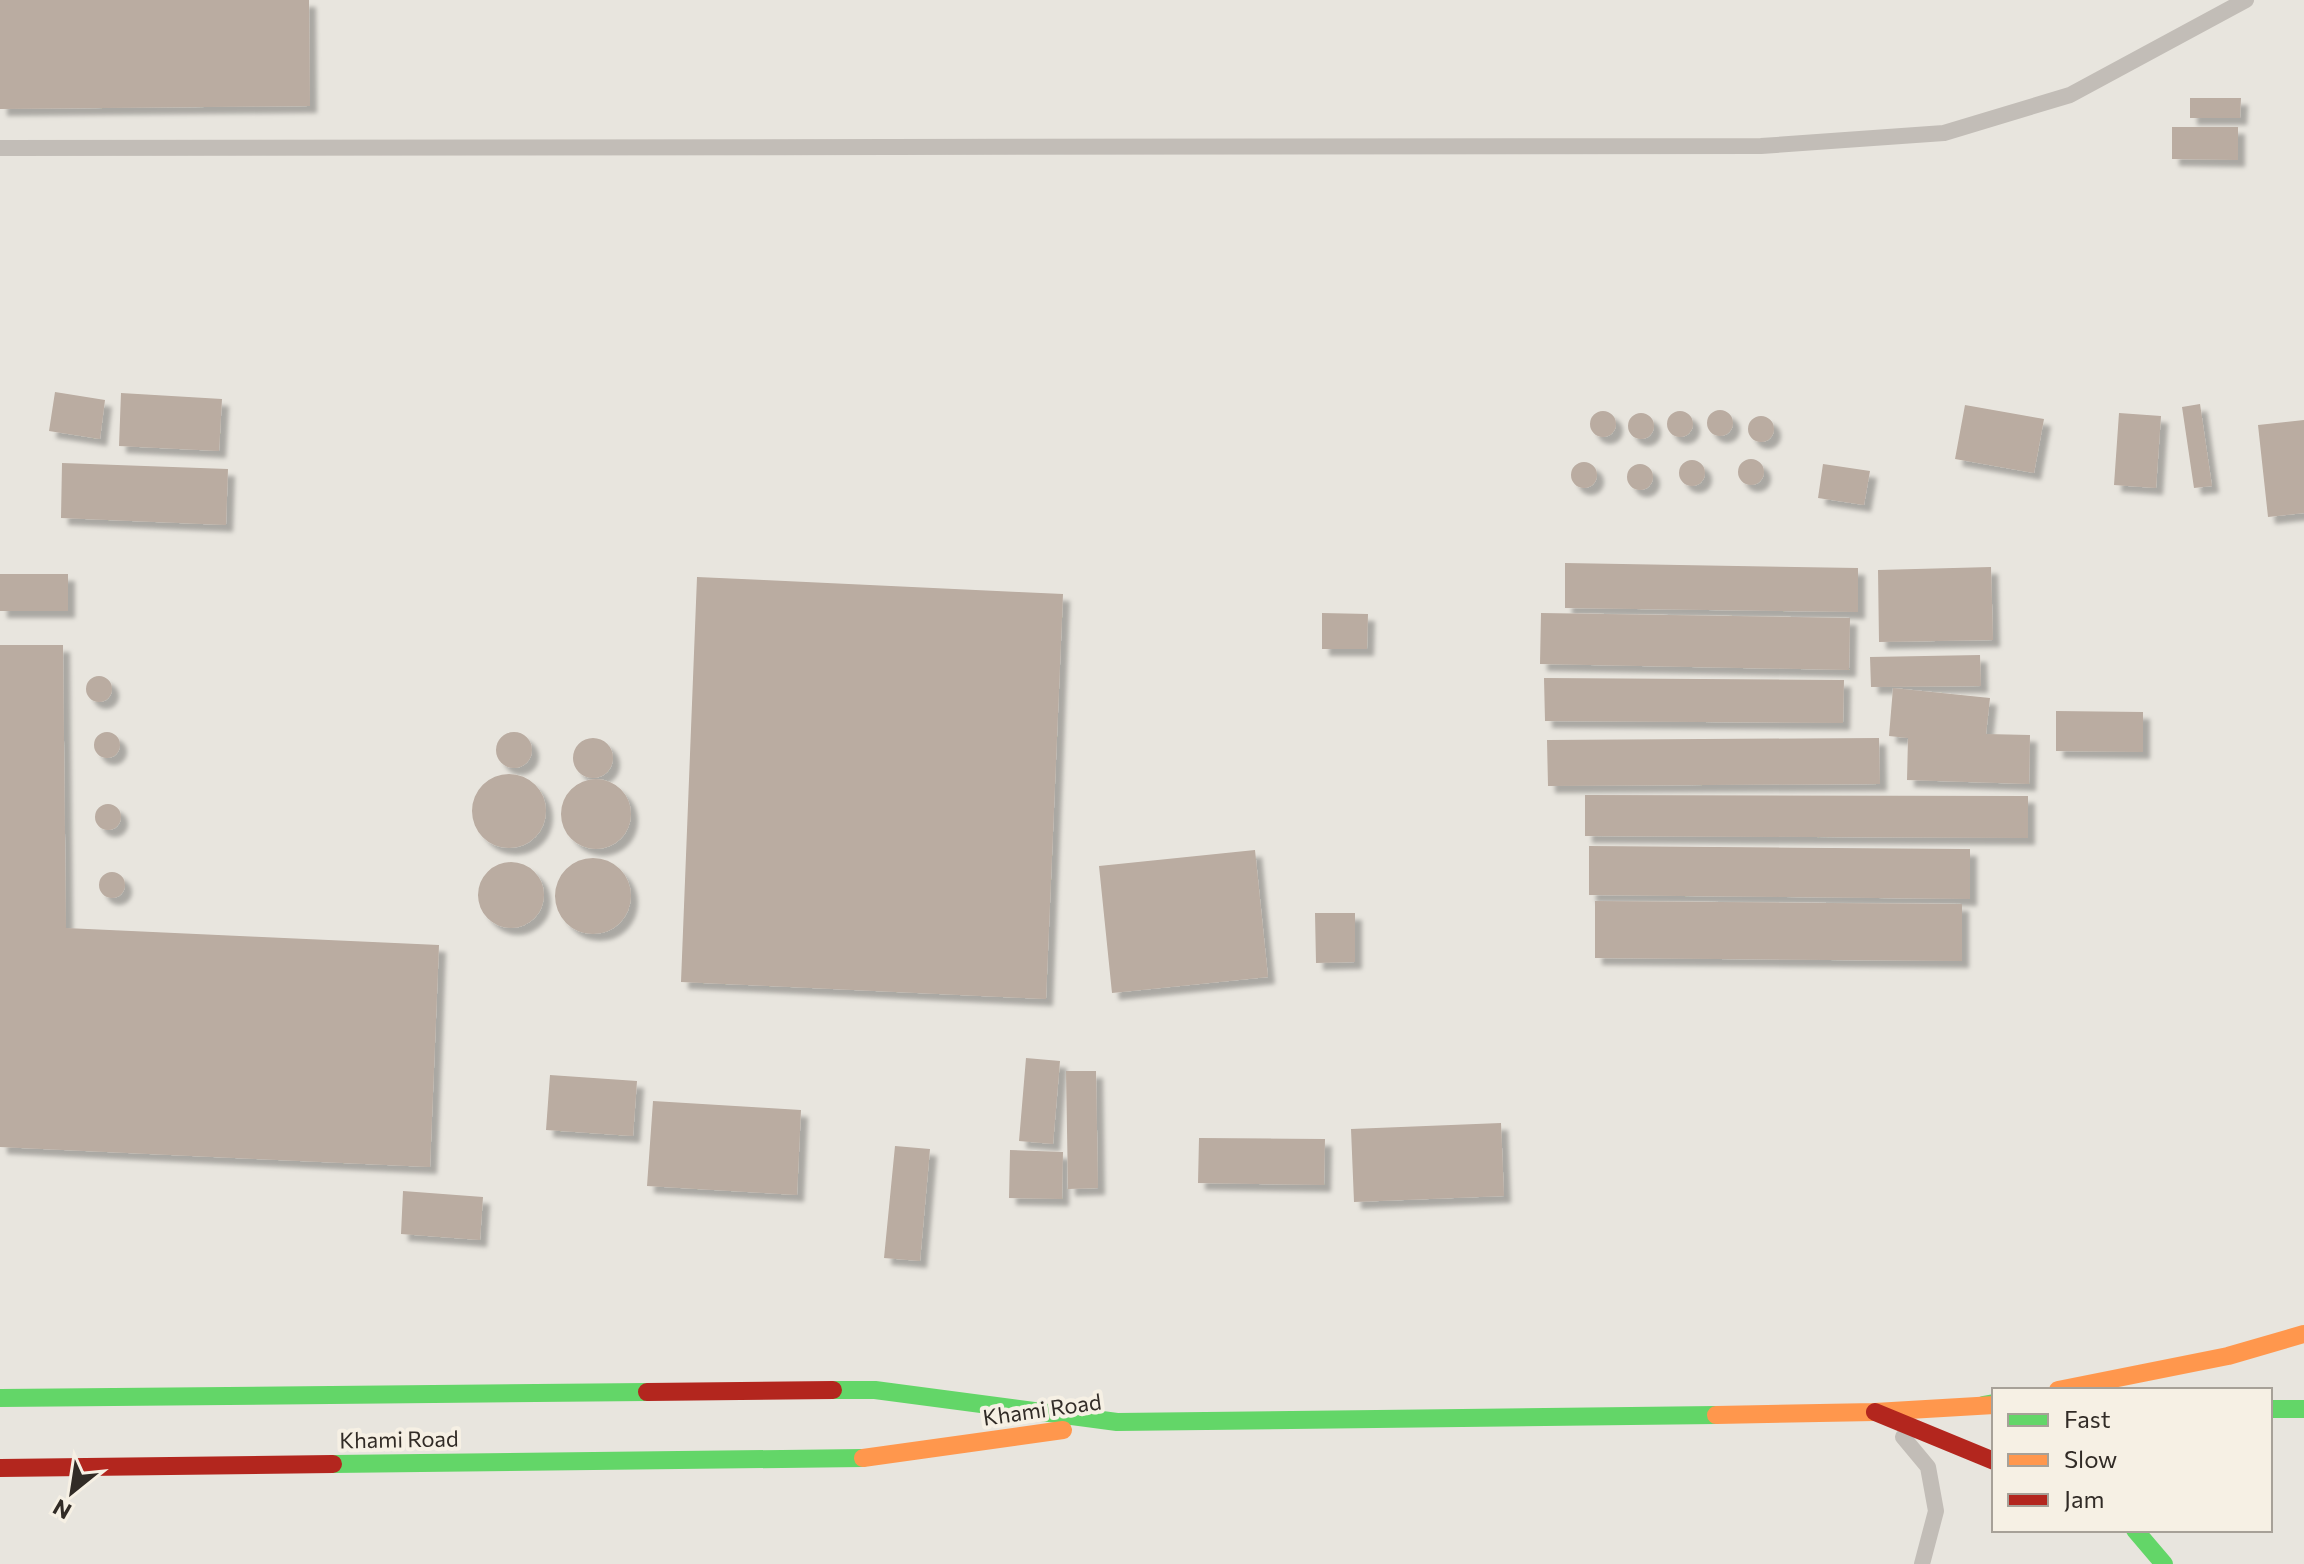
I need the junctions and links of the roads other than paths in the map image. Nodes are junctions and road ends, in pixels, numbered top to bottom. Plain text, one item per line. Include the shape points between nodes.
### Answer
1 (2246, 0) edge
2 (0, 148) edge
3 (2304, 1334) edge
4 (2068, 1388) edge
5 (0, 1398) edge
6 (1990, 1404) edge
7 (2272, 1409) edge
8 (2304, 1409) edge
9 (1875, 1412) junction
10 (1117, 1422) junction
11 (1992, 1460) edge
12 (0, 1468) edge
13 (2137, 1532) edge
14 (1922, 1564) edge
15 (2164, 1564) edge

1 - 2 lane via 2070,95 1944,133 1761,146
3 - 4 main road via 2228,1356
5 - 10 main road, Khami Road via 875,1390
6 - 9 main road
7 - 8 main road
9 - 10 main road
9 - 11 main road
9 - 14 lane via 1928,1467 1936,1511
10 - 12 main road, Khami Road via 870,1458
13 - 15 main road

